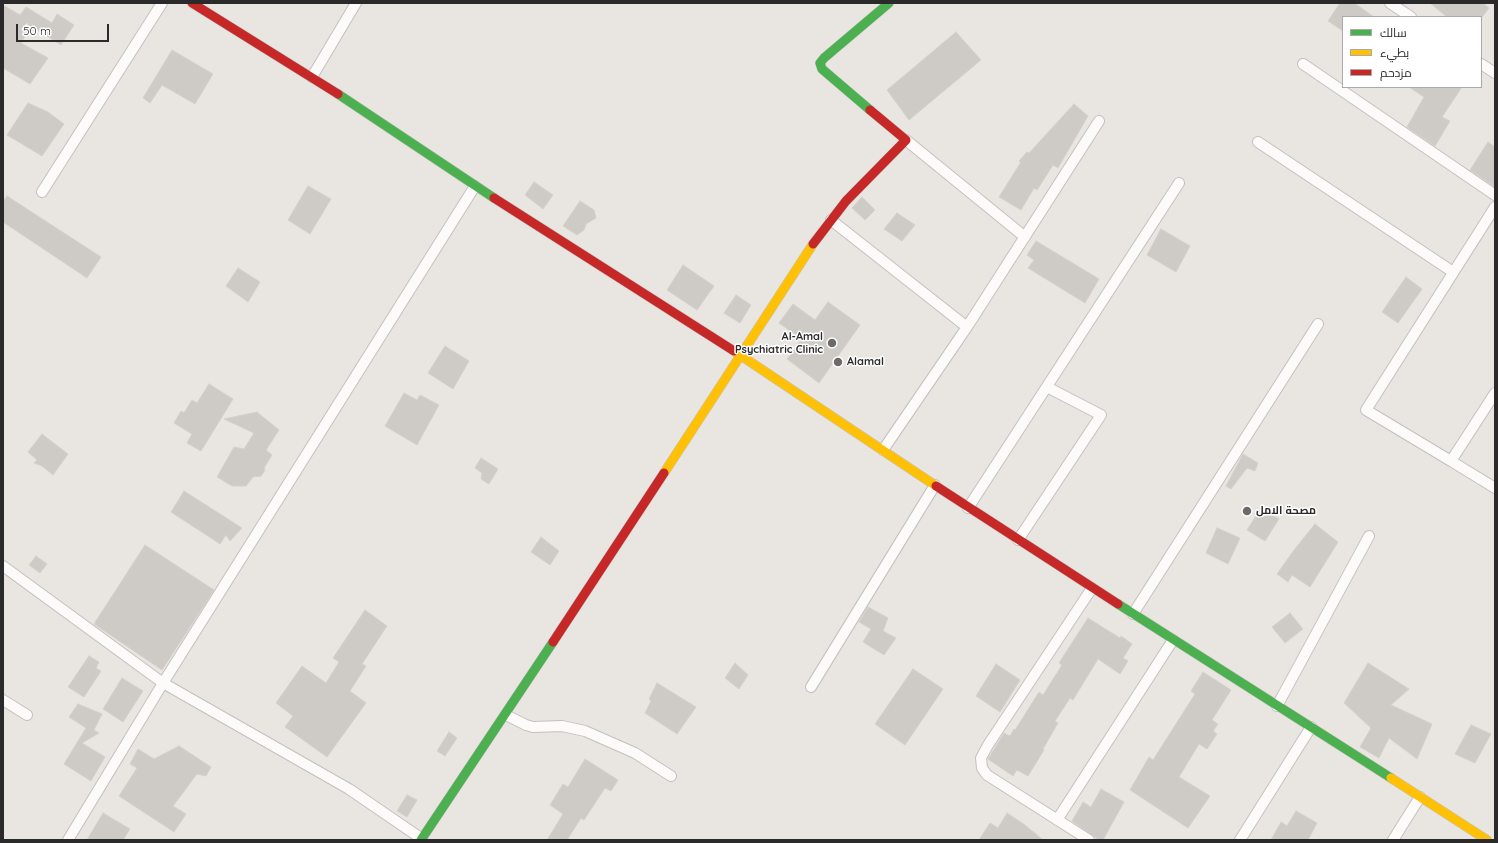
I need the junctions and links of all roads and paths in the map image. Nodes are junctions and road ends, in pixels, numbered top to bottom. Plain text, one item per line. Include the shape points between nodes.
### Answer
1 (162, 3) edge
2 (192, 3) edge
3 (356, 3) edge
4 (889, 3) edge
5 (1390, 3) edge
6 (1410, 16) edge
7 (1303, 64) dead end
8 (1482, 65) edge
9 (1495, 73) edge
10 (312, 77) junction
11 (1099, 121) dead end
12 (906, 140) junction
13 (1258, 142) dead end
14 (1180, 183) dead end
15 (475, 186) junction
16 (42, 192) dead end
17 (1495, 195) edge
18 (1495, 207) edge
19 (831, 220) junction
20 (1025, 237) junction
21 (1453, 272) junction
22 (1318, 324) dead end
23 (967, 327) junction
24 (739, 354) junction
25 (1047, 387) junction
26 (1495, 393) edge
27 (882, 450) junction
28 (1451, 461) junction
29 (935, 485) junction
30 (1495, 488) edge
31 (968, 508) junction
32 (1369, 536) dead end
33 (1018, 540) junction
34 (3, 566) edge
35 (1092, 588) junction
36 (1133, 614) junction
37 (1173, 640) junction
38 (163, 683) junction
39 (811, 686) dead end
40 (3, 700) edge
41 (1277, 706) junction
42 (27, 715) dead end
43 (506, 715) junction
44 (1310, 727) junction
45 (670, 776) dead end
46 (1420, 797) junction
47 (1057, 820) junction
48 (68, 840) edge
49 (422, 840) edge
50 (1089, 840) edge
51 (1240, 840) edge
52 (1393, 840) edge
53 (1488, 840) edge

1 - 16 street
2 - 10 street
3 - 10 street
4 - 12 street via 820,63 822,69
5 - 6 street
7 - 17 street
8 - 9 street
10 - 15 street
11 - 20 street
12 - 19 street via 846,201
12 - 20 street
13 - 21 street
14 - 25 street
15 - 24 street
15 - 38 street
18 - 21 street
19 - 23 street
19 - 24 street
20 - 23 street
21 - 28 street via 1366,410
22 - 36 street
23 - 27 street
24 - 27 street
24 - 43 street
25 - 31 street
25 - 33 street via 1101,415
26 - 28 street
27 - 29 street
28 - 30 street
29 - 31 street
29 - 39 street
31 - 33 street
32 - 41 street
33 - 35 street
34 - 38 street
35 - 36 street
35 - 47 street via 981,758 982,768 987,775
36 - 37 street
37 - 41 street
37 - 47 street
38 - 48 street
38 - 49 street via 349,789
40 - 42 street
41 - 44 street
43 - 45 street via 526,725 562,726 591,733 635,753
43 - 49 street
44 - 46 street
44 - 51 street
46 - 52 street
46 - 53 street
47 - 50 street

